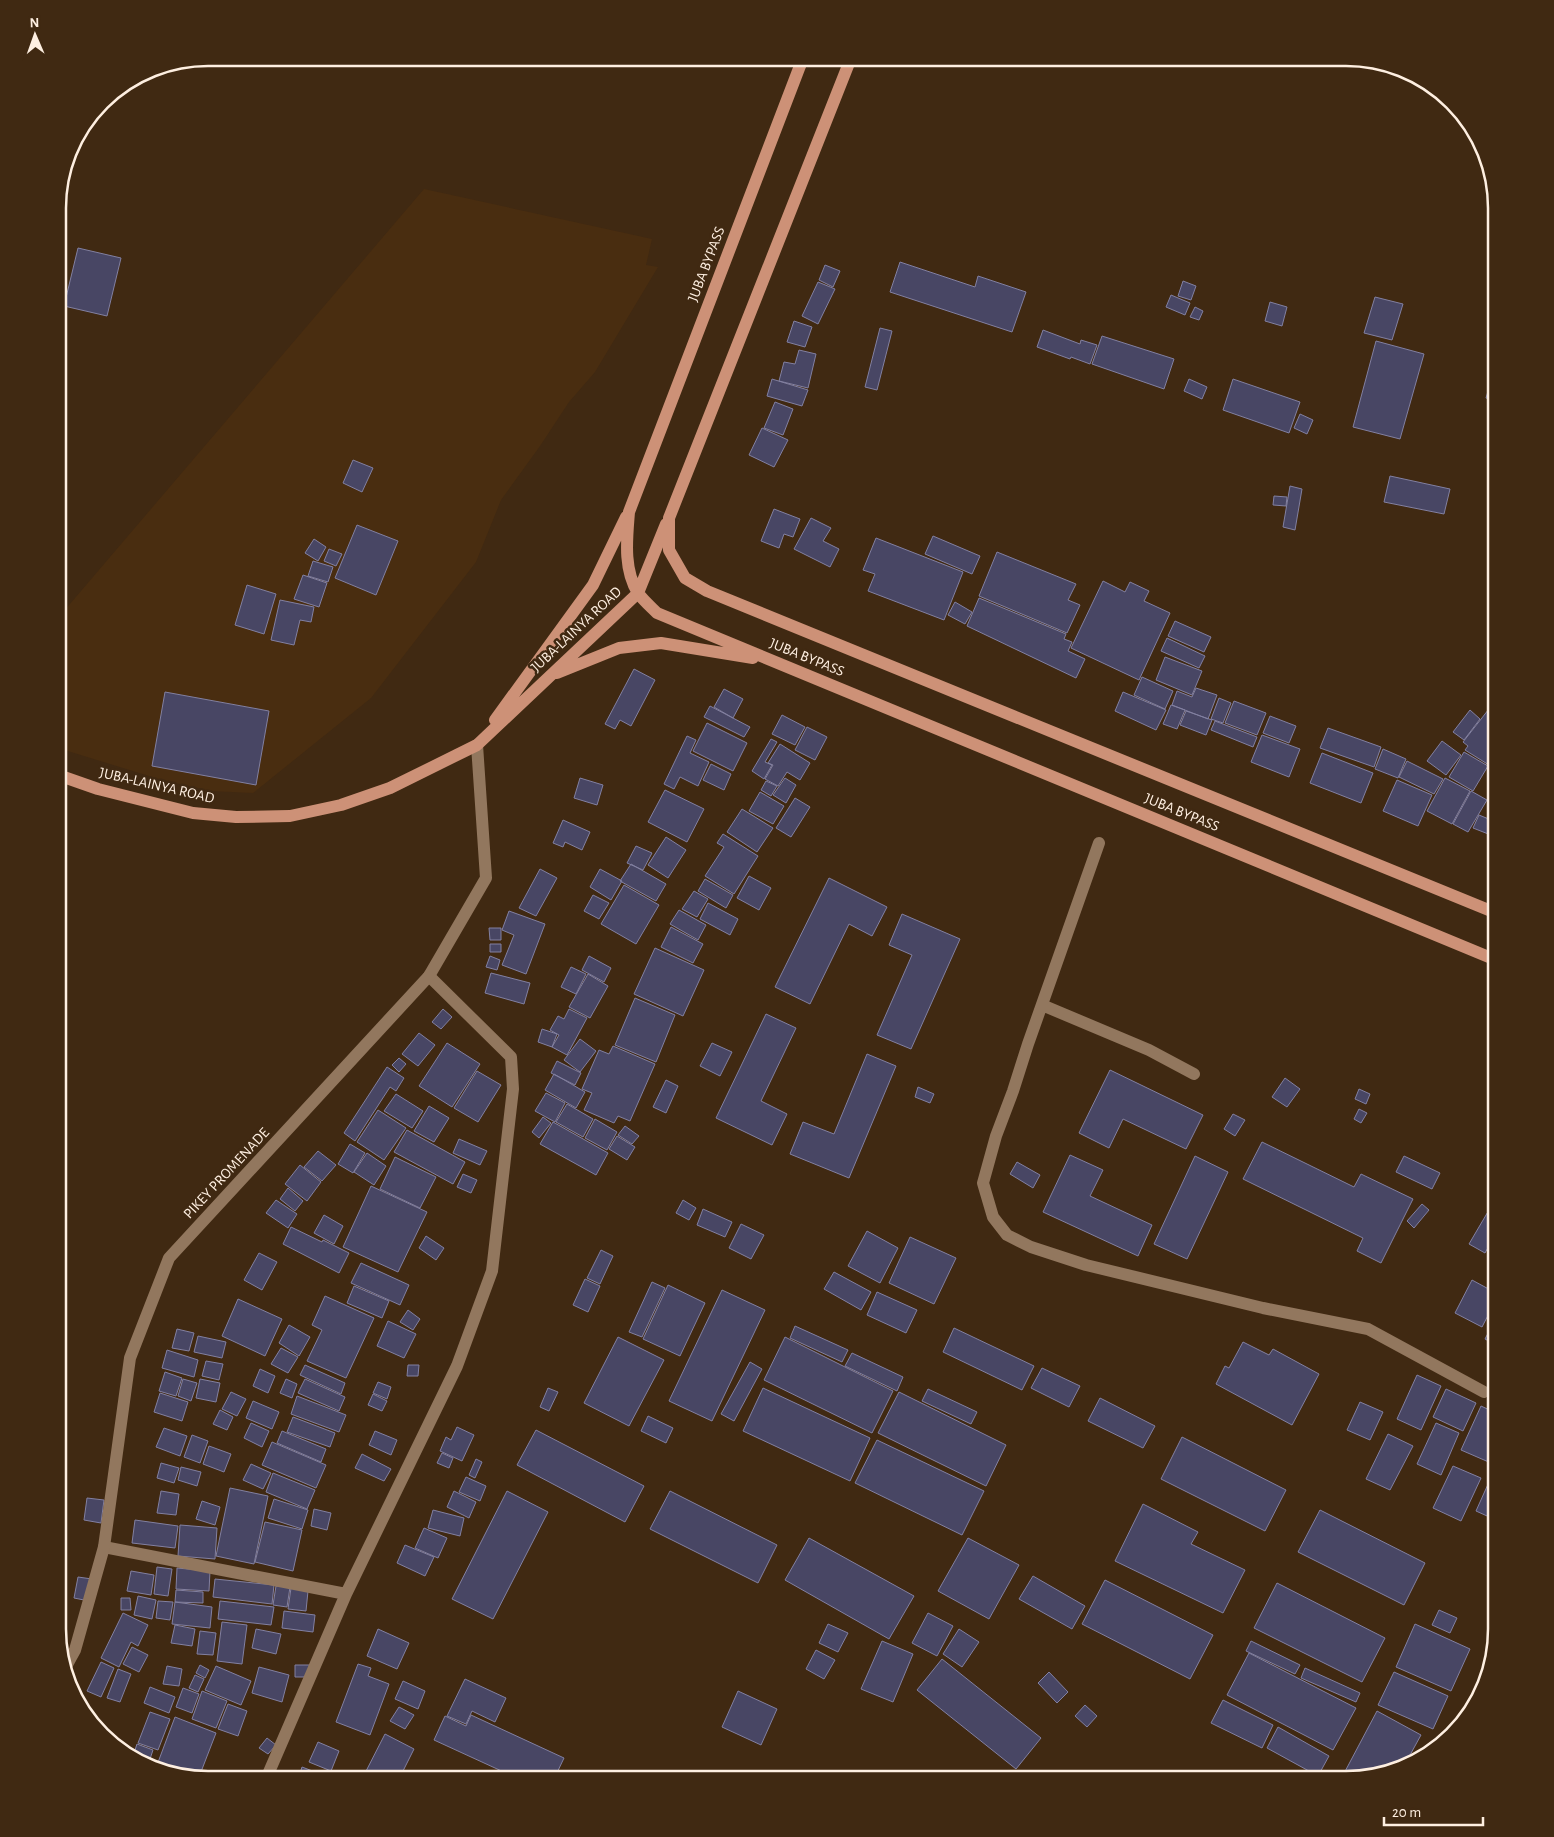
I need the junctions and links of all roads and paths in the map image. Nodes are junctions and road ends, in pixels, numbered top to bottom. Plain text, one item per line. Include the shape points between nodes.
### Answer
1 (800, 67) edge
2 (847, 67) edge
3 (629, 512) junction
4 (669, 518) junction
5 (638, 593) junction
6 (778, 663) junction
7 (550, 676) junction
8 (477, 745) junction
9 (67, 778) edge
10 (1099, 843) dead end
11 (1488, 910) edge
12 (1488, 957) edge
13 (429, 976) junction
14 (1042, 1005) junction
15 (1194, 1074) dead end
16 (1484, 1392) dead end
17 (104, 1546) junction
18 (346, 1594) junction
19 (70, 1659) edge
20 (270, 1771) edge

1 - 3 main road, JUBA BYPASS
2 - 4 main road, JUBA BYPASS
3 - 5 main road, JUBA BYPASS via 627,548 630,571
3 - 8 main road, JUBA-LAINYA ROAD via 593,585
4 - 5 main road, JUBA-LAINYA ROAD
4 - 11 main road, JUBA BYPASS via 669,550 684,578 707,592
5 - 6 main road, JUBA BYPASS via 657,613
5 - 7 main road, JUBA-LAINYA ROAD
6 - 7 main road via 661,643 619,648
6 - 12 main road, JUBA BYPASS
7 - 8 main road, JUBA-LAINYA ROAD
8 - 9 main road, JUBA-LAINYA ROAD via 390,788 341,805 290,816 236,817 194,813
8 - 13 street, PIKEY PROMENADE via 486,878
10 - 14 street
13 - 17 street, PIKEY PROMENADE via 169,1258 130,1358
13 - 18 street via 511,1058 513,1090 492,1271 457,1366
14 - 15 street via 1148,1050
14 - 16 street via 982,1183 993,1217 1007,1235 1031,1247 1086,1265 1263,1308 1368,1329
17 - 18 street
17 - 19 street, PIKEY PROMENADE
18 - 20 street

